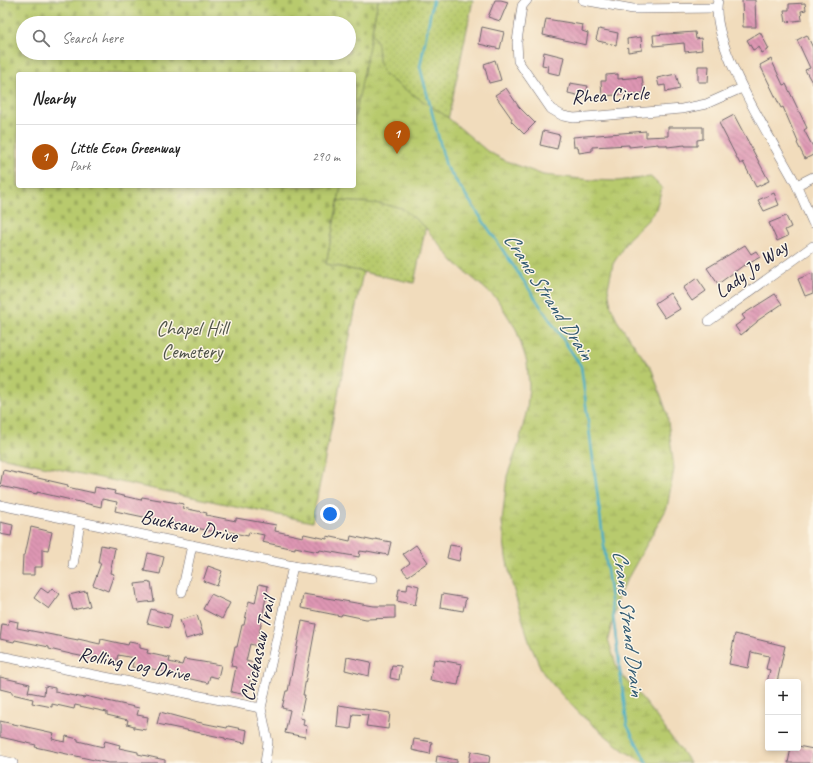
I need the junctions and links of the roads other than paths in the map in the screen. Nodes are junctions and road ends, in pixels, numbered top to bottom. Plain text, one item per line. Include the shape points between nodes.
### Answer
1 (527, 0) edge
2 (583, 0) edge
3 (717, 4) edge
4 (742, 88) junction
5 (813, 177) edge
6 (796, 185) junction
7 (813, 223) edge
8 (813, 246) edge
9 (709, 321) dead end
10 (0, 505) edge
11 (80, 522) junction
12 (192, 545) junction
13 (73, 565) dead end
14 (294, 566) junction
15 (372, 578) dead end
16 (182, 592) dead end
17 (0, 656) edge
18 (261, 708) junction
19 (0, 760) edge
20 (12, 763) edge
21 (265, 763) edge

1 - 4 street, Rhea Circle via 522,6 517,42 518,61 551,109 563,116 574,118 682,109 706,104
2 - 3 street via 633,9
3 - 4 street via 723,41
4 - 6 street
5 - 6 street
6 - 7 street
8 - 9 street, Lady Jo Way
10 - 11 street, Bucksaw Drive
11 - 12 street, Bucksaw Drive
11 - 13 street
12 - 14 street, Bucksaw Drive
12 - 16 street
14 - 15 street, Bucksaw Drive
14 - 18 street, Chickasaw Trail
17 - 18 street, Rolling Log Drive
18 - 21 street, Chickasaw Trail via 268,742
19 - 20 street

